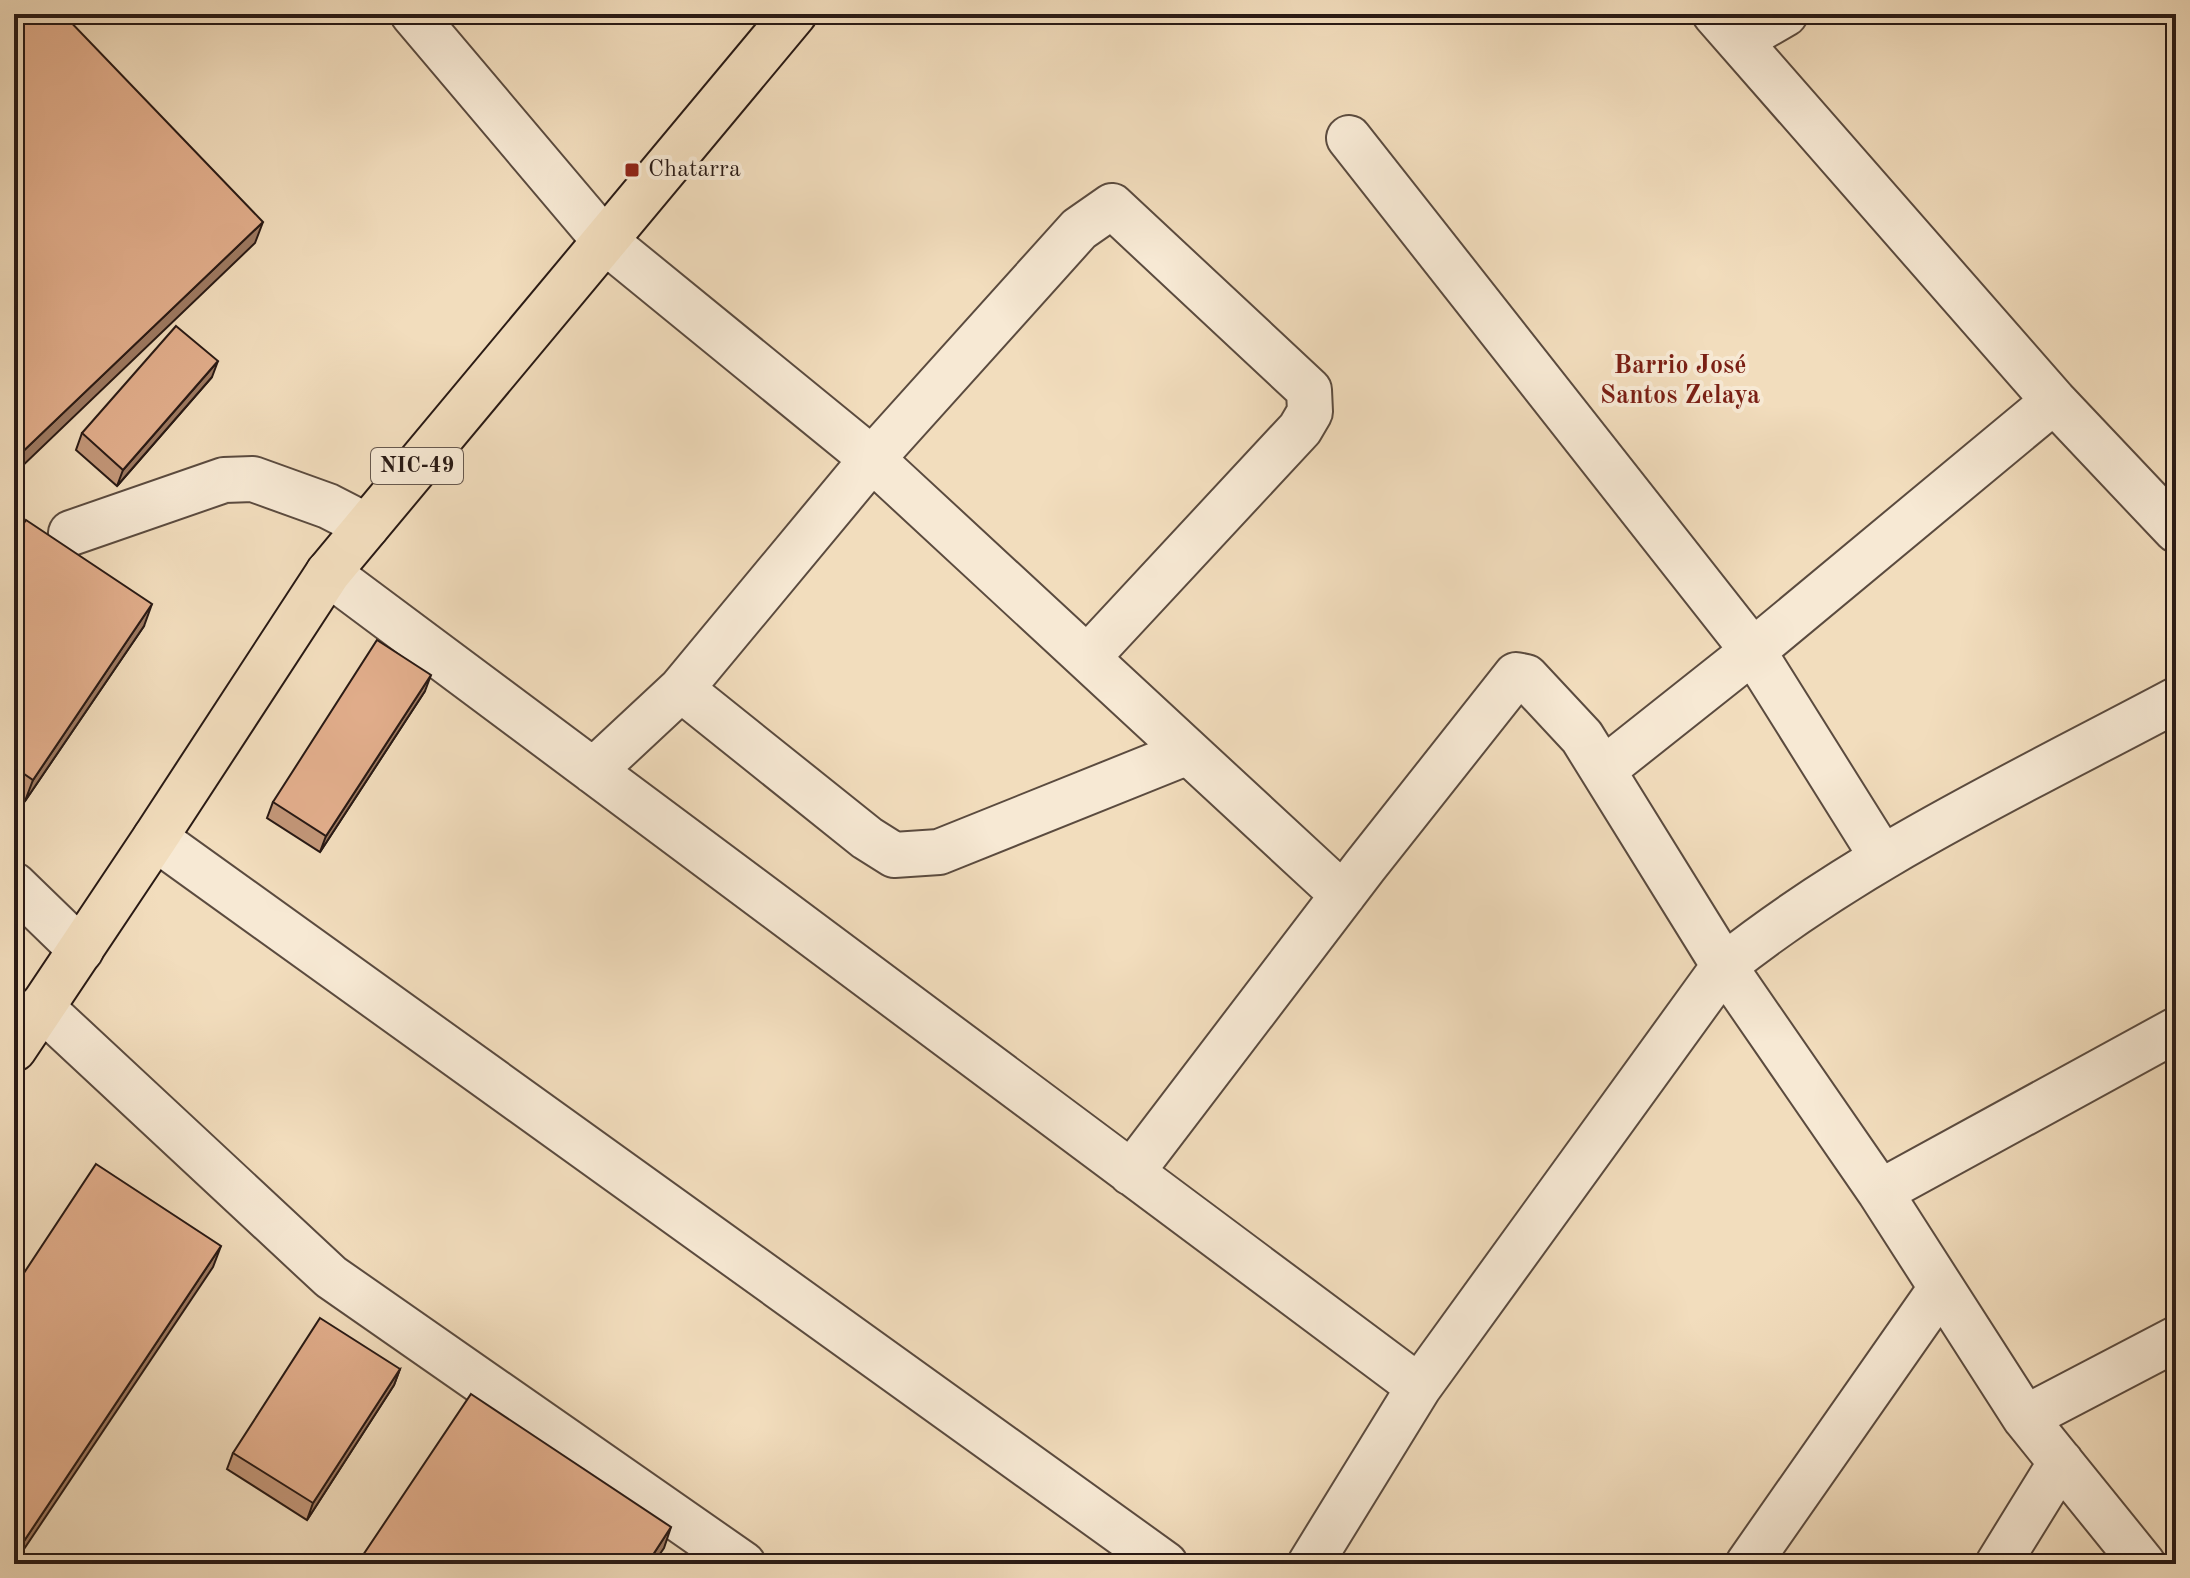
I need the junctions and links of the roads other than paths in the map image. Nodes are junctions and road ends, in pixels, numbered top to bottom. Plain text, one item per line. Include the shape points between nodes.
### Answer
1 (413, 14) edge
2 (794, 14) edge
3 (1785, 14) edge
4 (1728, 27) edge
5 (1349, 138) dead end
6 (605, 241) junction
7 (2054, 401) junction
8 (872, 459) junction
9 (367, 526) junction
10 (2176, 530) edge
11 (71, 533) dead end
12 (328, 573) junction
13 (1753, 651) junction
14 (1087, 658) junction
15 (681, 689) junction
16 (2176, 700) edge
17 (1188, 752) junction
18 (1603, 770) junction
19 (593, 771) junction
20 (155, 838) junction
21 (1882, 857) junction
22 (14, 885) edge
23 (1343, 895) junction
24 (81, 950) junction
25 (1724, 966) junction
26 (41, 1007) junction
27 (2176, 1030) edge
28 (14, 1049) edge
29 (1131, 1173) junction
30 (1880, 1192) junction
31 (1941, 1288) junction
32 (2176, 1339) edge
33 (1419, 1387) junction
34 (2025, 1418) junction
35 (2061, 1462) junction
36 (743, 1564) edge
37 (1165, 1564) edge
38 (1310, 1564) edge
39 (1748, 1564) edge
40 (1998, 1564) edge
41 (2143, 1564) edge

1 - 6 street
2 - 6 main road, NIC-49
3 - 4 street
4 - 7 street
5 - 13 street
6 - 8 street
6 - 9 main road, NIC-49
7 - 10 street
7 - 13 street
8 - 14 street
8 - 14 street via 1079,229 1112,206 1309,390 1310,412 1300,429
8 - 15 street
9 - 11 street via 253,479 224,480
9 - 12 main road, NIC-49
12 - 19 street
12 - 20 main road, NIC-49
13 - 18 street
13 - 21 street
14 - 17 street
15 - 17 street via 894,855 939,852
15 - 19 street
16 - 21 street
17 - 23 street
18 - 23 street via 1582,737 1526,677 1516,675
18 - 25 street
19 - 29 street
20 - 24 main road, NIC-49
20 - 37 street
21 - 25 street via 1777,923
22 - 24 street
23 - 29 street
24 - 26 main road, NIC-49
25 - 30 street
25 - 33 street
26 - 28 main road, NIC-49
26 - 36 street via 331,1277
27 - 30 street
29 - 33 street
30 - 31 street
31 - 34 street
31 - 39 street
32 - 34 street
33 - 38 street
34 - 35 street
35 - 40 street
35 - 41 street

